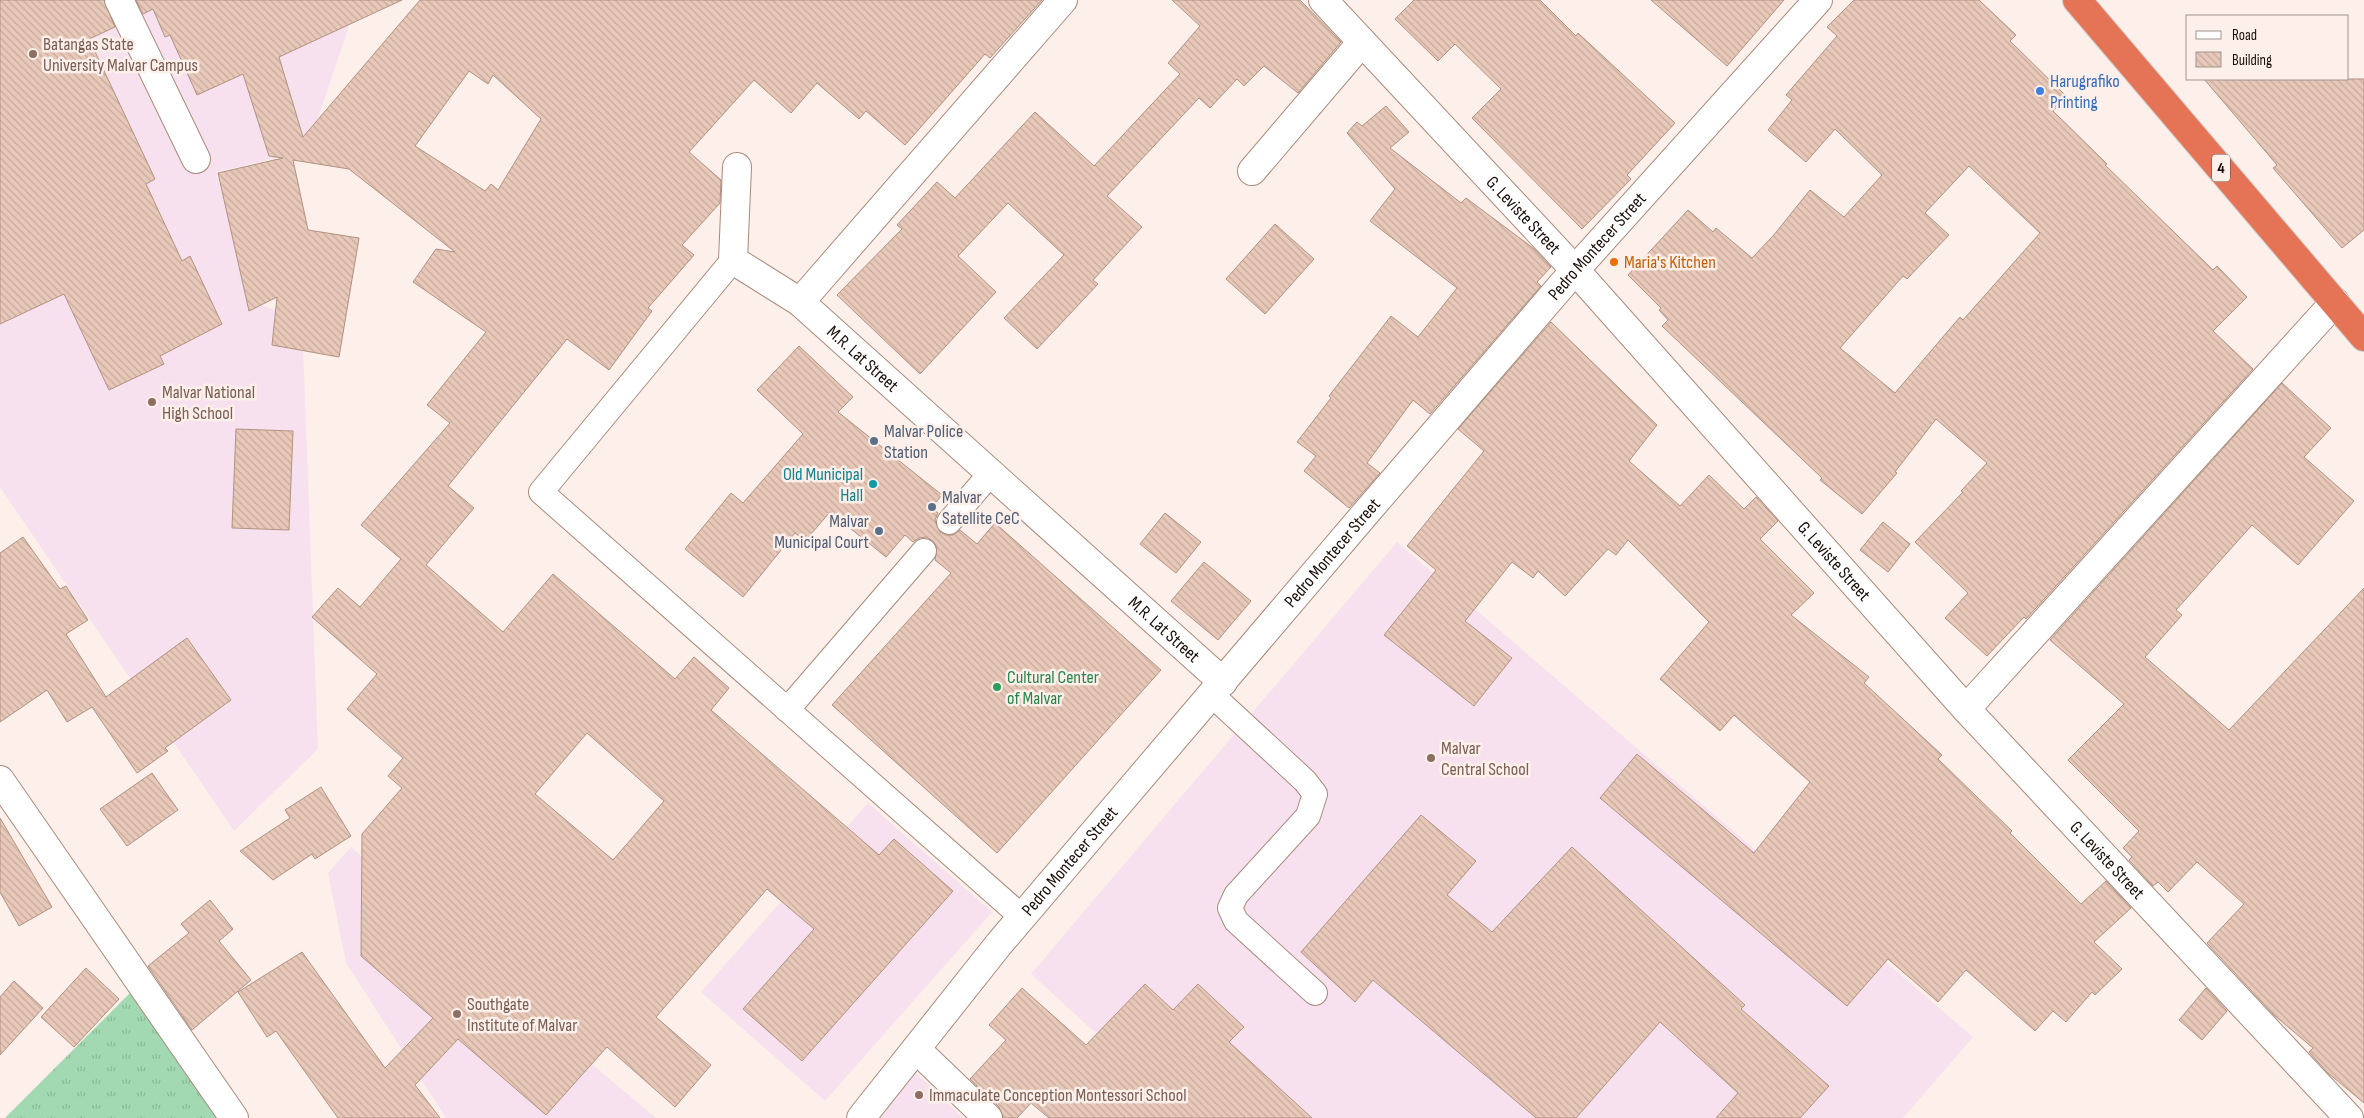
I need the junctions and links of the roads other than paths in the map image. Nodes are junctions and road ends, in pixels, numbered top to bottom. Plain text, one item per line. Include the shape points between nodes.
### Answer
1 (118, 0) edge
2 (1063, 0) edge
3 (1323, 0) edge
4 (1818, 0) edge
5 (2077, 0) edge
6 (1362, 42) junction
7 (196, 159) dead end
8 (737, 167) dead end
9 (1252, 171) dead end
10 (734, 260) junction
11 (1576, 270) junction
12 (800, 302) junction
13 (2335, 302) junction
14 (2364, 337) edge
15 (991, 473) junction
16 (949, 522) dead end
17 (924, 551) dead end
18 (1217, 689) junction
19 (1966, 709) junction
20 (787, 710) junction
21 (0, 780) edge
22 (1022, 917) junction
23 (1315, 993) dead end
24 (916, 1049) junction
25 (234, 1118) edge
26 (861, 1118) edge
27 (988, 1118) edge
28 (2349, 1118) edge

1 - 7 street
2 - 12 street
3 - 6 street, G. Leviste Street
4 - 11 street, Pedro Montecer Street
5 - 13 highway, 4
6 - 9 street
6 - 11 street, G. Leviste Street
8 - 10 street
10 - 12 street, M.R. Lat Street
10 - 20 lane via 541,492
11 - 18 street, Pedro Montecer Street
11 - 19 street, G. Leviste Street
12 - 15 street, M.R. Lat Street
13 - 14 highway, 4
13 - 19 street
15 - 16 lane
15 - 18 street, M.R. Lat Street
17 - 20 lane
18 - 22 street, Pedro Montecer Street
18 - 23 lane via 1316,794 1308,816 1236,895 1230,908 1236,921
19 - 28 street, G. Leviste Street
20 - 22 lane
21 - 25 street
22 - 24 street, Pedro Montecer Street
24 - 26 street, Pedro Montecer Street
24 - 27 street

